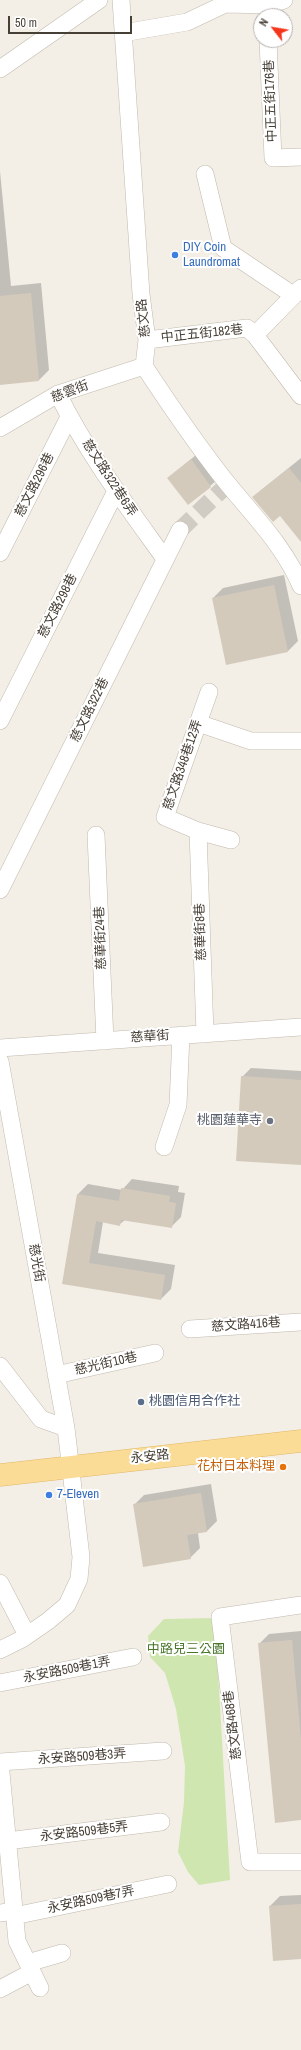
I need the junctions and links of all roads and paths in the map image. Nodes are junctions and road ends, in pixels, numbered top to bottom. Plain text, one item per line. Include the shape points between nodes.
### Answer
1 (99, 0) edge
2 (121, 0) edge
3 (284, 0) edge
4 (253, 8) edge
5 (270, 8) edge
6 (123, 33) junction
7 (268, 48) edge
8 (0, 69) edge
9 (301, 157) edge
10 (205, 174) dead end
11 (297, 292) edge
12 (255, 335) junction
13 (147, 340) junction
14 (144, 366) junction
15 (58, 394) junction
16 (301, 396) edge
17 (69, 417) junction
18 (0, 428) edge
19 (116, 491) junction
20 (180, 530) tunnel mouth
21 (0, 553) edge
22 (165, 558) junction
23 (298, 567) edge
24 (301, 586) edge
25 (209, 692) dead end
26 (0, 721) edge
27 (198, 723) junction
28 (301, 741) edge
29 (198, 831) junction
30 (96, 835) dead end
31 (231, 840) dead end
32 (0, 890) edge
33 (301, 1027) edge
34 (205, 1034) junction
35 (181, 1035) junction
36 (105, 1041) junction
37 (0, 1048) edge
38 (0, 1061) edge
39 (164, 1147) dead end
40 (301, 1322) edge
41 (190, 1329) dead end
42 (155, 1353) dead end
43 (0, 1366) edge
44 (56, 1375) junction
45 (66, 1428) junction
46 (301, 1440) edge
47 (71, 1466) junction
48 (0, 1475) edge
49 (0, 1583) edge
50 (301, 1605) edge
51 (27, 1635) junction
52 (0, 1650) edge
53 (133, 1657) dead end
54 (0, 1683) edge
55 (163, 1751) dead end
56 (0, 1762) edge
57 (161, 1822) dead end
58 (5, 1838) edge
59 (301, 1862) edge
60 (168, 1884) dead end
61 (9, 1914) edge
62 (62, 1953) dead end
63 (30, 1968) junction
64 (40, 1988) dead end
65 (0, 1989) edge

1 - 8 street
2 - 6 street, 慈文路
3 - 5 street
4 - 6 street via 224,4 187,22
6 - 13 street, 慈文路 via 141,294
7 - 9 street, 中正五街176巷 via 273,158
10 - 11 street via 223,248
11 - 12 street, 中正五街182巷
12 - 13 street, 中正五街182巷 via 247,328
12 - 16 street, 中正五街182巷
13 - 14 street, 慈文路
14 - 15 street, 慈雲街
14 - 23 street via 204,454
15 - 17 street, 慈文路322巷6弄
15 - 18 street, 慈雲街
17 - 19 street, 慈文路322巷6弄
17 - 21 street, 慈文路296巷
19 - 22 street, 慈文路322巷6弄
19 - 26 street, 慈文路298巷
20 - 22 street, 慈文路322巷
22 - 32 street, 慈文路322巷
23 - 24 street
25 - 27 street, 慈文路348巷12弄
27 - 28 street via 251,741
27 - 29 street, 慈文路348巷12弄 via 165,817
29 - 31 street, 慈文路348巷12弄
29 - 34 street, 慈華街8巷
30 - 36 street, 慈華街24巷
33 - 34 street, 慈華街
34 - 35 street, 慈華街
35 - 36 street, 慈華街
35 - 39 street via 178,1106
36 - 37 street, 慈華街
38 - 44 street, 慈光街
40 - 41 street, 慈文路416巷
42 - 44 street, 慈光街10巷
43 - 45 street via 41,1419
44 - 45 street, 慈光街
45 - 47 street, 慈光街
46 - 47 main road, 永安路
47 - 48 main road, 永安路
47 - 51 street, 慈光街 via 81,1557 79,1579 67,1605
49 - 51 street
50 - 59 street, 慈文路468巷 via 220,1617 250,1862
51 - 52 street, 慈光街
53 - 54 street, 永安路509巷1弄
55 - 56 street, 永安路509巷3弄
56 - 58 street
57 - 58 street, 永安路509巷5弄
58 - 61 street
60 - 61 street, 永安路509巷7弄
61 - 63 street via 17,1942
62 - 63 street
63 - 64 street
63 - 65 street

